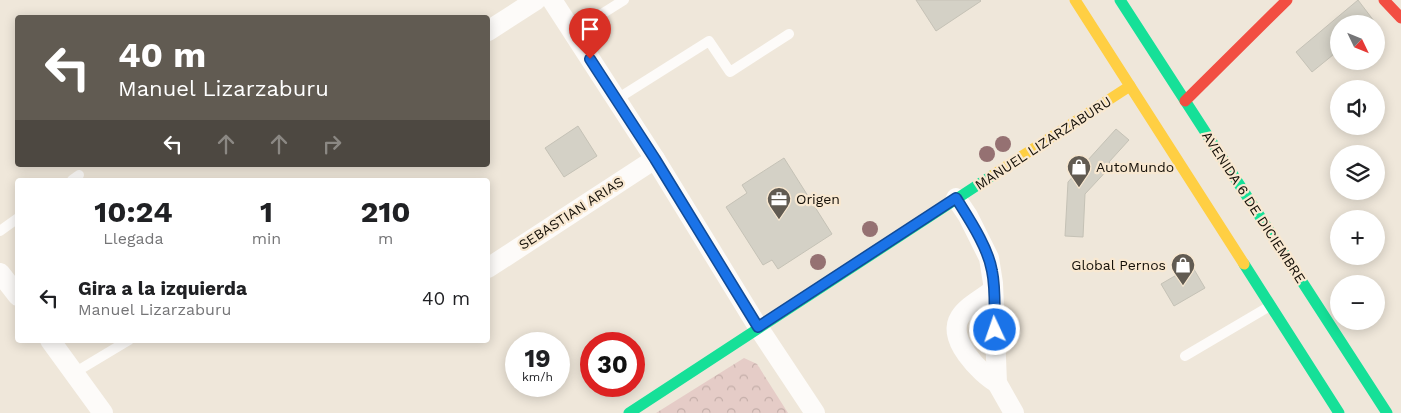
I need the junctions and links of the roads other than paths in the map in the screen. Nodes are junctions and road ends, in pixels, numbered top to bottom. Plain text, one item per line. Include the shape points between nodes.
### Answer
1 (536, 0) edge
2 (552, 0) edge
3 (624, 0) edge
4 (1075, 0) edge
5 (1120, 0) edge
6 (1287, 0) edge
7 (1384, 0) edge
8 (1401, 18) edge
9 (490, 30) edge
10 (573, 32) junction
11 (788, 34) dead end
12 (1130, 86) junction
13 (617, 99) junction
14 (1185, 101) junction
15 (655, 159) junction
16 (956, 198) junction
17 (15, 220) edge
18 (0, 231) edge
19 (490, 267) edge
20 (0, 273) edge
21 (994, 290) junction
22 (15, 292) edge
23 (1270, 306) junction
24 (758, 327) junction
25 (52, 343) edge
26 (124, 343) edge
27 (1185, 356) dead end
28 (74, 373) junction
29 (997, 383) junction
30 (104, 413) edge
31 (629, 413) edge
32 (815, 413) edge
33 (1014, 413) edge
34 (1339, 413) edge
35 (1387, 413) edge

1 - 9 street
2 - 10 street
3 - 10 lane
4 - 12 main road
5 - 14 main road, AVENIDA 6 DE DICIEMBRE
6 - 14 main road
7 - 8 main road
10 - 13 street
11 - 13 lane via 730,72 709,41
12 - 16 main road, MANUEL LIZARZABURU
12 - 23 main road
13 - 15 street
14 - 35 main road, AVENIDA 6 DE DICIEMBRE
15 - 19 street, SEBASTIAN ARIAS
15 - 24 street
16 - 21 street via 989,258
16 - 24 main road, MANUEL LIZARZABURU
17 - 18 lane
20 - 22 street
21 - 29 street
21 - 29 street via 964,312 957,324 959,342 984,375
23 - 27 lane
23 - 34 main road
24 - 31 main road, MANUEL LIZARZABURU
24 - 32 street
25 - 28 street
26 - 28 lane
28 - 30 street
29 - 33 street

